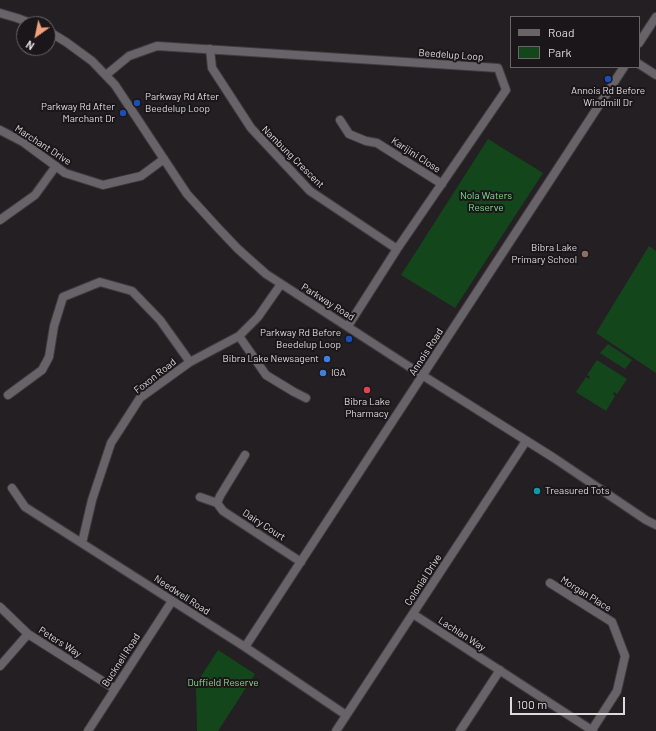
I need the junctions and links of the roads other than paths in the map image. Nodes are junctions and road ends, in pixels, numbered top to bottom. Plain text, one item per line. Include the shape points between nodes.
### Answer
1 (0, 13) edge
2 (656, 17) edge
3 (16, 18) edge
4 (56, 37) edge
5 (640, 42) edge
6 (210, 49) junction
7 (640, 65) edge
8 (623, 68) edge
9 (106, 75) junction
10 (656, 75) edge
11 (340, 120) dead end
12 (0, 130) edge
13 (164, 159) junction
14 (56, 166) junction
15 (442, 184) junction
16 (0, 220) edge
17 (397, 249) junction
18 (281, 284) junction
19 (348, 326) junction
20 (239, 336) junction
21 (190, 362) junction
22 (422, 375) junction
23 (8, 395) dead end
24 (306, 398) dead end
25 (526, 440) junction
26 (245, 455) dead end
27 (12, 488) dead end
28 (200, 497) dead end
29 (217, 504) junction
30 (656, 525) edge
31 (82, 543) junction
32 (301, 562) junction
33 (550, 583) dead end
34 (172, 601) junction
35 (0, 607) edge
36 (413, 614) junction
37 (28, 634) junction
38 (245, 648) junction
39 (0, 666) edge
40 (500, 670) junction
41 (115, 689) junction
42 (346, 715) junction
43 (88, 731) edge
44 (336, 731) edge
45 (460, 731) edge
46 (592, 731) edge

1 - 3 street
2 - 5 street
4 - 9 street, Parkway Road via 82,53
6 - 9 street, Beedelup Loop via 157,46 128,56
6 - 15 street, Beedelup Loop via 498,68 506,90
6 - 17 street, Nambung Crescent via 212,68 251,128 310,191
7 - 10 street
8 - 22 street, Annois Road
9 - 13 street, Parkway Road via 123,94
11 - 15 street, Karijini Close via 349,134 377,143
12 - 14 street, Marchant Drive via 23,142
13 - 14 street, Marchant Drive via 141,176 103,185 65,173
13 - 18 street, Parkway Road via 187,194 218,228 255,265
14 - 16 street via 35,195
15 - 17 street, Beedelup Loop
17 - 19 street, Beedelup Loop
18 - 19 street, Parkway Road
18 - 20 street, Foxon Road via 258,317
19 - 22 street, Parkway Road
20 - 21 street, Foxon Road
20 - 24 street via 266,375
21 - 23 street via 160,320 132,291 100,282 63,298 54,326 49,357 42,370
21 - 31 street, Foxon Road via 140,398 111,443 92,500
22 - 25 street, Parkway Road
22 - 32 street, Annois Road
25 - 30 street, Parkway Road
25 - 36 street, Colonial Drive
26 - 29 street
27 - 31 street, Needwell Road via 25,507
28 - 29 street, Dairy Court
29 - 32 street, Dairy Court via 223,511
31 - 34 street, Needwell Road
32 - 38 street, Annois Road
33 - 46 street, Morgan Place via 612,622 625,656 617,691
34 - 38 street, Needwell Road
34 - 41 street, Bucknell Road
35 - 37 street, Peters Way
36 - 40 street, Lachlan Way
36 - 42 street, Colonial Drive
37 - 39 street
37 - 41 street, Peters Way
38 - 42 street, Needwell Road
40 - 45 street
40 - 46 street, Lachlan Way
41 - 43 street, Bucknell Road
42 - 44 street, Colonial Drive

